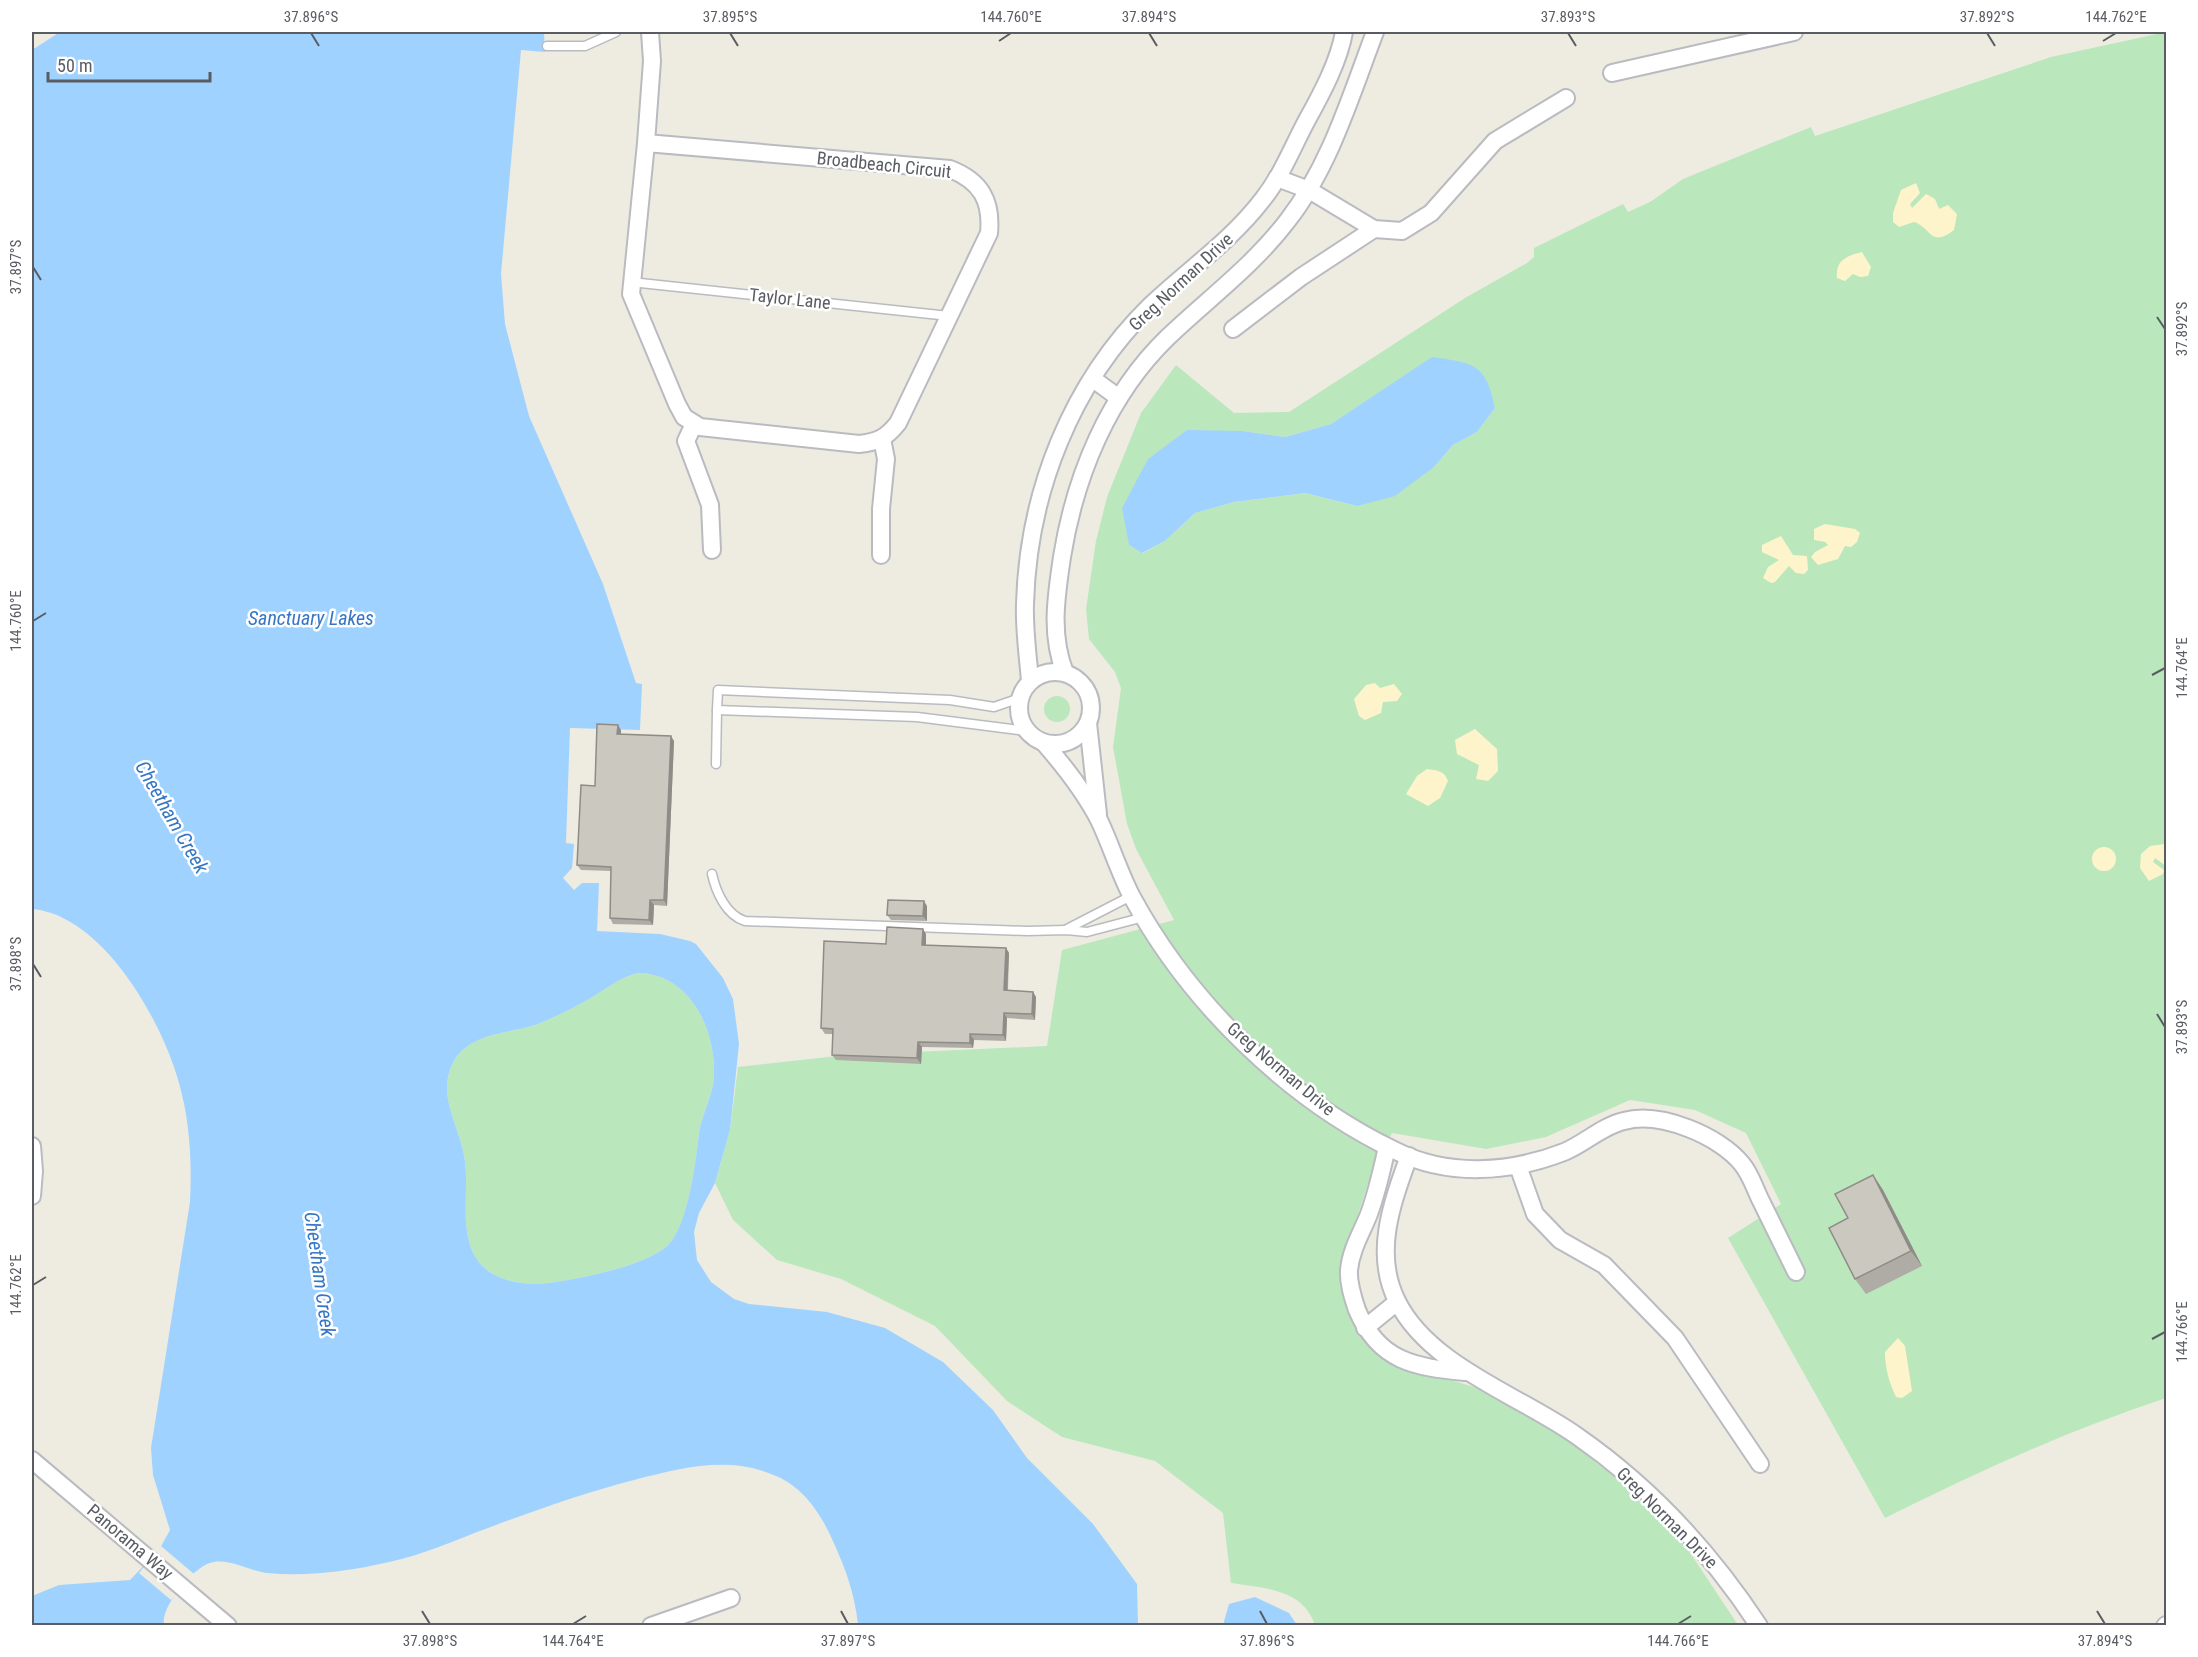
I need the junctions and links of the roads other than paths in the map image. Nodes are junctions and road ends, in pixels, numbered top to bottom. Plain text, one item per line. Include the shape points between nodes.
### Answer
1 (616, 32) edge
2 (650, 32) edge
3 (1344, 32) edge
4 (1375, 32) edge
5 (1794, 32) edge
6 (547, 46) dead end
7 (1612, 73) dead end
8 (1566, 98) dead end
9 (646, 143) junction
10 (1277, 178) junction
11 (1309, 190) junction
12 (1374, 229) junction
13 (631, 282) junction
14 (950, 316) junction
15 (1233, 330) dead end
16 (1093, 379) junction
17 (1119, 398) junction
18 (694, 424) junction
19 (882, 440) junction
20 (712, 550) dead end
21 (881, 555) dead end
22 (1065, 673) junction
23 (1030, 681) junction
24 (1020, 698) junction
25 (717, 710) junction
26 (1089, 723) junction
27 (1027, 731) junction
28 (1044, 743) junction
29 (716, 764) dead end
30 (1099, 821) junction
31 (712, 874) dead end
32 (1131, 896) junction
33 (1144, 917) junction
34 (1066, 930) junction
35 (32, 1146) edge
36 (1398, 1152) junction
37 (1518, 1166) junction
38 (32, 1196) edge
39 (1796, 1272) dead end
40 (1397, 1302) junction
41 (1365, 1328) junction
42 (1466, 1372) junction
43 (32, 1460) edge
44 (1760, 1464) dead end
45 (731, 1598) dead end
46 (228, 1626) edge
47 (651, 1626) edge
48 (1759, 1626) edge

1 - 6 lane via 585,46
2 - 9 street via 652,61
3 - 10 street, Greg Norman Drive via 1315,106
4 - 11 street, Greg Norman Drive
5 - 7 street
8 - 12 street via 1495,141 1420,222 1402,231
9 - 13 street
9 - 14 street, Broadbeach Circuit via 950,169 966,176 980,190 991,213 989,233
10 - 11 street
10 - 16 street, Greg Norman Drive via 1229,238 1132,326
11 - 12 street
11 - 17 street, Greg Norman Drive via 1271,242 1166,339
12 - 15 street via 1301,277
13 - 14 lane, Taylor Lane
13 - 18 street via 633,306 677,404 684,417
14 - 19 street, Broadbeach Circuit via 898,423
16 - 17 street
16 - 23 street, Greg Norman Drive via 1064,429 1038,505 1029,548 1025,605
17 - 22 street, Greg Norman Drive via 1094,444 1075,492 1067,531 1054,626
18 - 19 street via 859,444
18 - 20 street via 686,441 710,505
19 - 21 street via 886,459
22 - 23 street via 1053,671
22 - 26 street, Greg Norman Drive via 1085,687 1091,711
23 - 24 street
24 - 25 lane via 994,706 950,700 718,690
24 - 27 street via 1021,721
25 - 27 lane via 950,720
25 - 29 lane
26 - 28 street via 1083,732 1065,743
26 - 30 street, Greg Norman Drive
27 - 28 street, Greg Norman Drive
28 - 30 street, Greg Norman Drive via 1079,786
30 - 32 street, Greg Norman Drive
31 - 34 lane via 719,897 737,919 745,921 1027,932
32 - 33 street, Greg Norman Drive
32 - 34 lane
33 - 34 lane via 1087,933
33 - 36 street, Greg Norman Drive via 1190,985 1240,1040 1314,1101
35 - 38 street
36 - 37 street via 1457,1170
36 - 40 street, Greg Norman Drive via 1386,1235 1387,1271
36 - 41 street, Greg Norman Drive via 1380,1181 1358,1234 1349,1270 1353,1299
37 - 39 street via 1566,1151 1625,1120 1674,1124 1705,1135 1729,1149 1745,1167
37 - 44 street via 1535,1214 1560,1240 1604,1265 1675,1338
40 - 41 street
40 - 42 street, Greg Norman Drive via 1435,1347
41 - 42 street, Greg Norman Drive via 1394,1357 1423,1368
42 - 48 street, Greg Norman Drive via 1577,1436 1634,1480 1692,1539
43 - 46 street, Panorama Way
45 - 47 street

